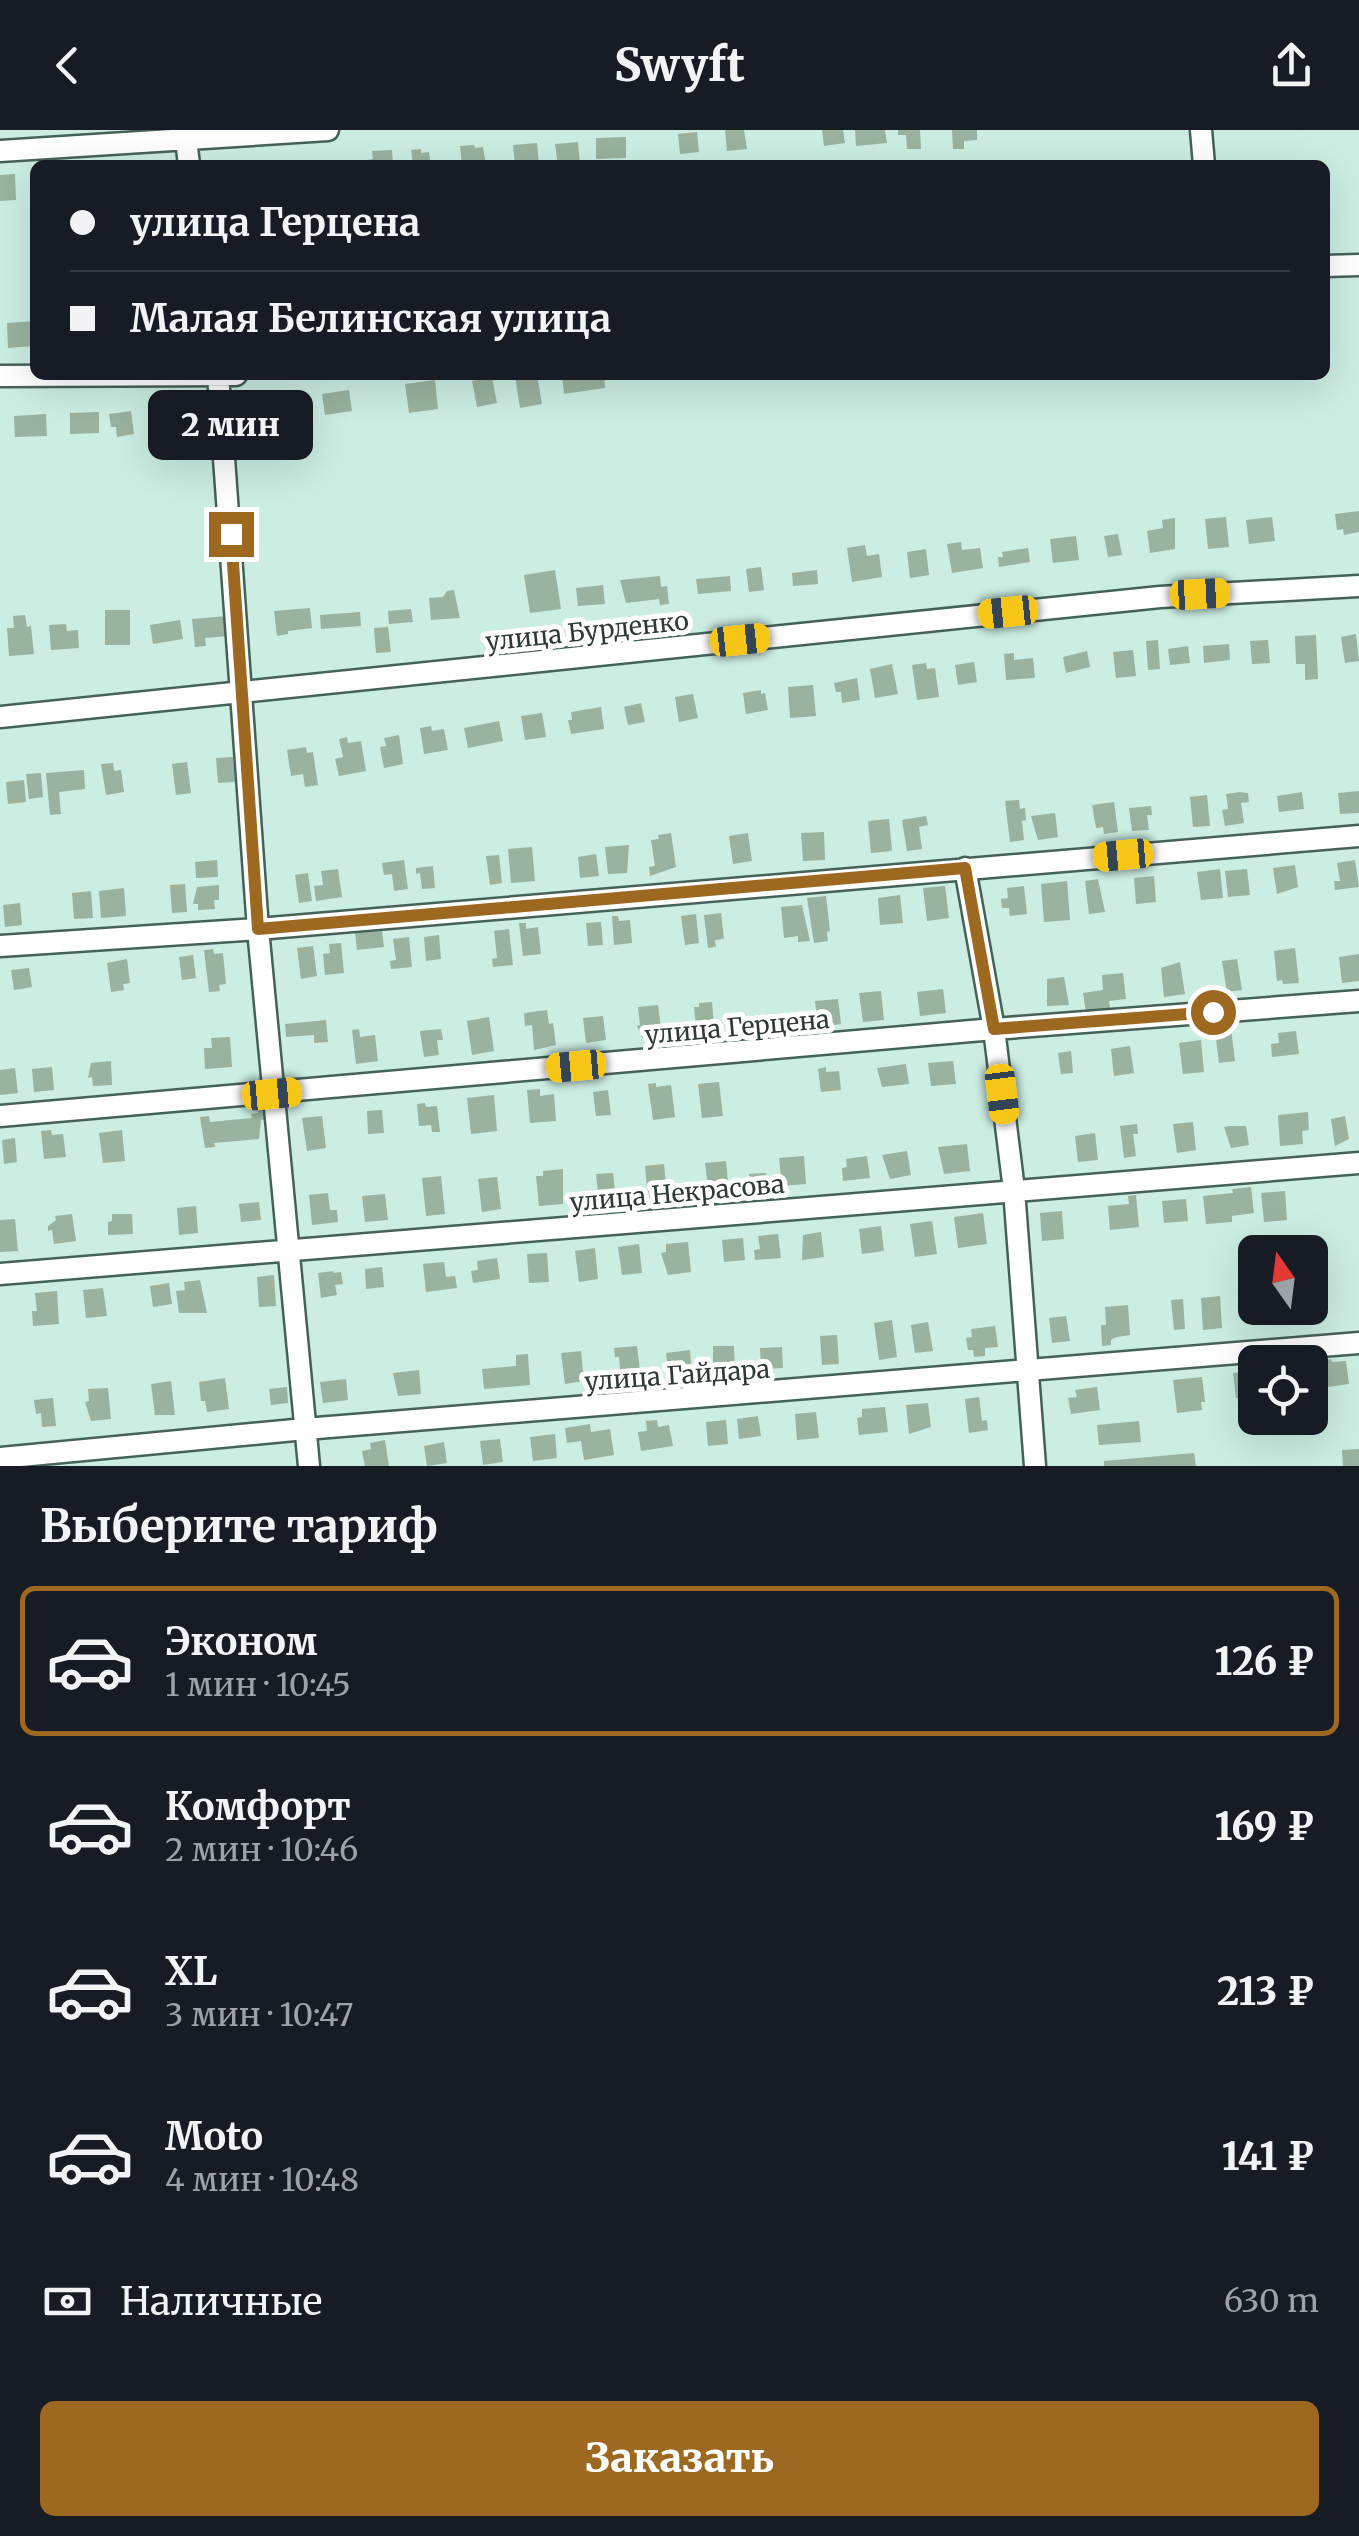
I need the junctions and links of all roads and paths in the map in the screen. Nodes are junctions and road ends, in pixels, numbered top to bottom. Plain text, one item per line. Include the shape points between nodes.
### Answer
1 (328, 130) edge
2 (1201, 130) edge
3 (185, 135) edge
4 (0, 151) edge
5 (188, 160) edge
6 (1204, 160) edge
7 (1359, 264) edge
8 (1330, 266) edge
9 (0, 376) edge
10 (30, 376) edge
11 (224, 380) edge
12 (1359, 586) edge
13 (243, 692) junction
14 (0, 717) edge
15 (1359, 836) edge
16 (965, 868) junction
17 (258, 929) junction
18 (0, 946) edge
19 (1359, 1001) edge
20 (994, 1029) junction
21 (272, 1094) junction
22 (0, 1116) edge
23 (1359, 1163) edge
24 (1014, 1190) junction
25 (288, 1249) junction
26 (0, 1274) edge
27 (1359, 1344) edge
28 (1028, 1372) junction
29 (305, 1429) junction
30 (0, 1458) edge
31 (309, 1466) edge
32 (1035, 1466) edge

1 - 3 street
2 - 6 street
3 - 4 street
3 - 5 street
7 - 8 street
9 - 10 street
11 - 13 street
12 - 13 street, улица Бурденко via 1160,596
13 - 14 street, улица Бурденко
13 - 17 street
15 - 16 street
16 - 17 street
16 - 20 street
17 - 18 street
17 - 21 street
19 - 20 street, улица Герцена
20 - 21 street, улица Герцена
20 - 24 street
21 - 22 street, улица Герцена
21 - 25 street
23 - 24 street, улица Некрасова
24 - 25 street, улица Некрасова
24 - 28 street
25 - 26 street, улица Некрасова
25 - 29 street
27 - 28 street, улица Гайдара
28 - 29 street, улица Гайдара
28 - 32 street
29 - 30 street, улица Гайдара
29 - 31 street

